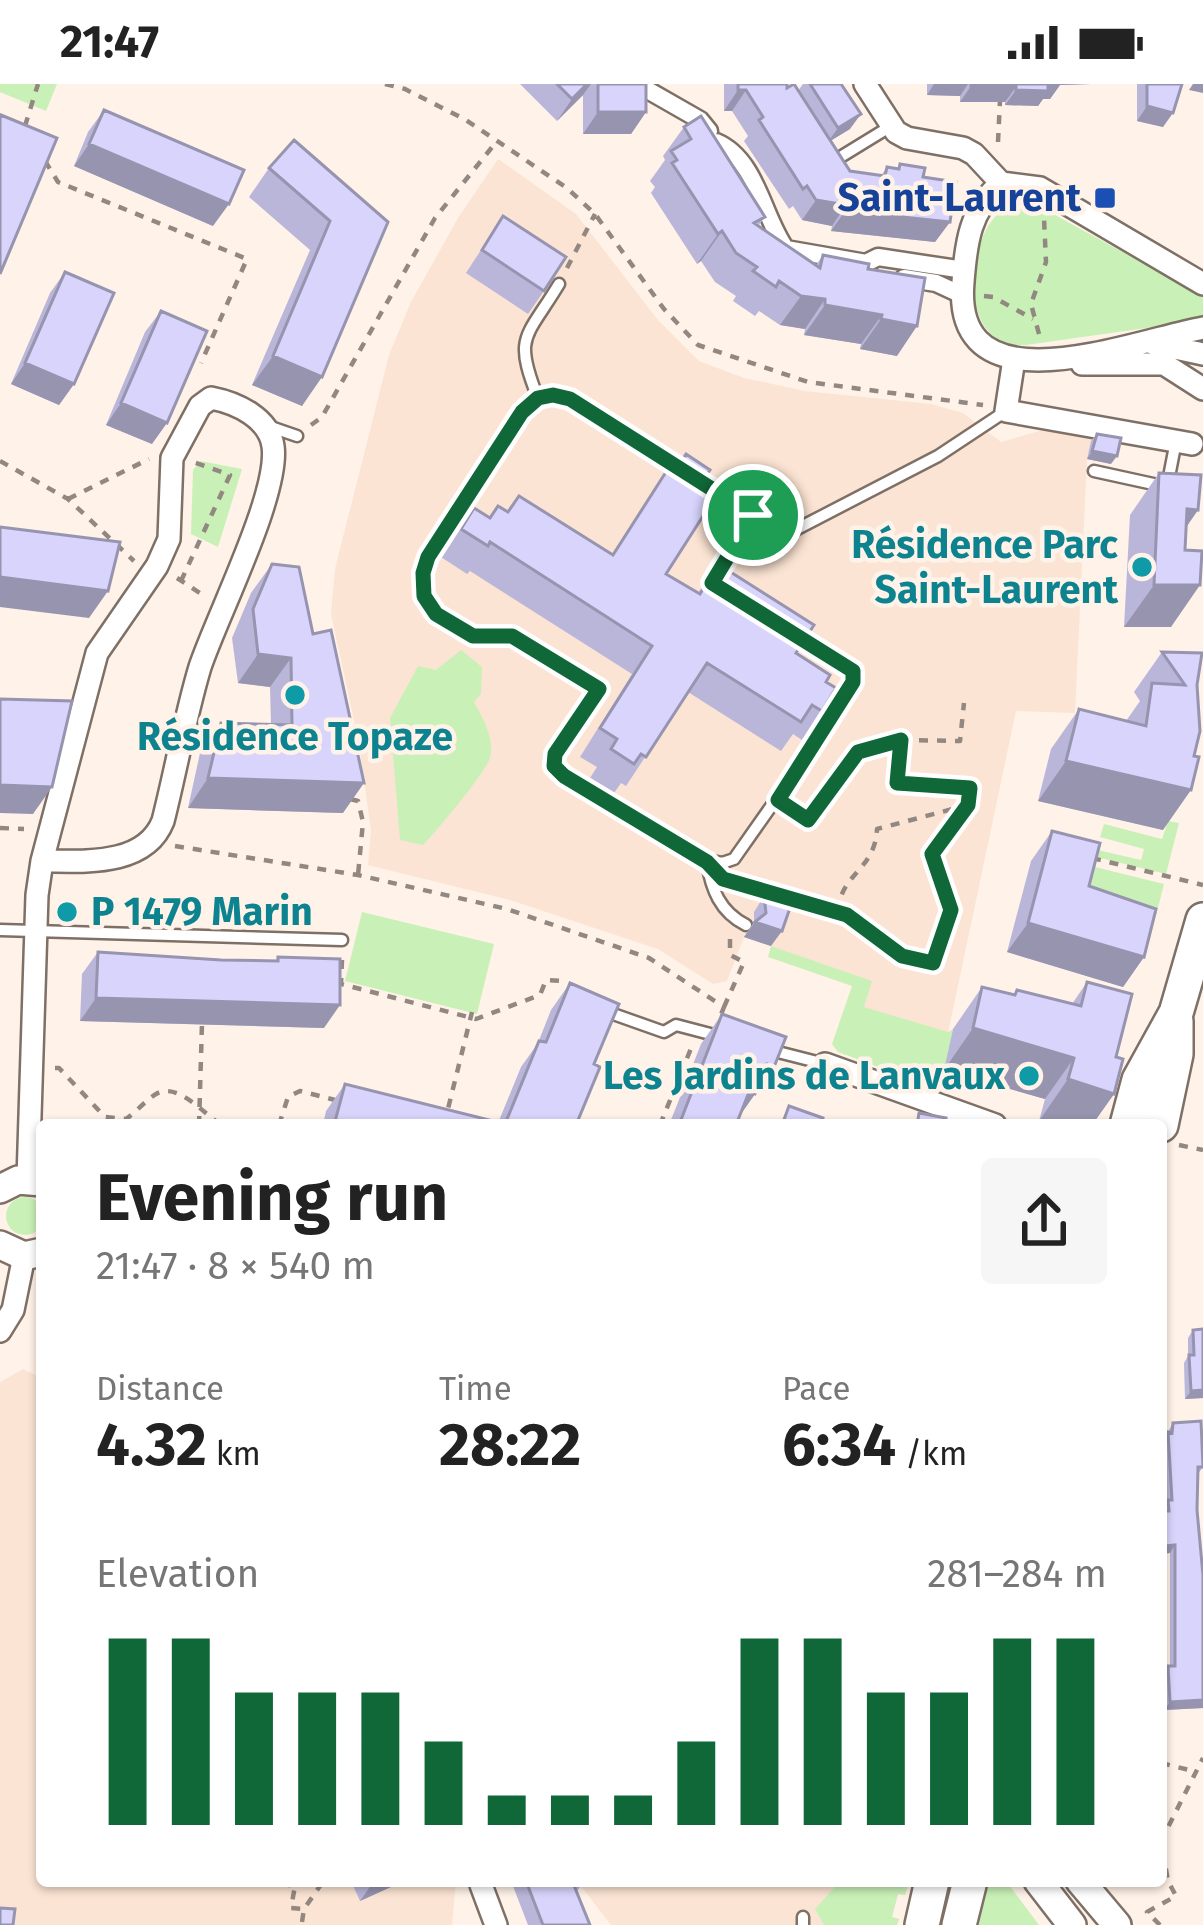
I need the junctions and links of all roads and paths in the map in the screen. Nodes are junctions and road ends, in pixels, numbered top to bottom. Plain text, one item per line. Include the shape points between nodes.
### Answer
1 (38, 84) edge
2 (385, 84) edge
3 (637, 84) edge
4 (865, 84) edge
5 (1000, 84) edge
6 (408, 87) edge
7 (891, 126) junction
8 (24, 127) edge
9 (497, 141) junction
10 (716, 142) junction
11 (35, 145) edge
12 (818, 146) edge
13 (993, 174) junction
14 (727, 176) edge
15 (1040, 188) junction
16 (738, 194) edge
17 (595, 214) junction
18 (774, 232) junction
19 (1162, 257) junction
20 (1203, 261) edge
21 (866, 263) junction
22 (964, 270) junction
23 (559, 284) joint
24 (1203, 284) edge
25 (962, 295) junction
26 (1033, 319) junction
27 (1203, 328) edge
28 (1146, 342) junction
29 (1203, 354) edge
30 (1014, 359) junction
31 (1046, 361) junction
32 (201, 363) edge
33 (1203, 388) edge
34 (538, 398) junction
35 (1006, 411) junction
36 (265, 425) junction
37 (297, 436) joint
38 (1184, 443) joint
39 (175, 450) junction
40 (0, 461) edge
41 (1094, 471) dead end
42 (68, 500) junction
43 (753, 515) junction
44 (157, 566) junction
45 (722, 566) edge
46 (182, 580) junction
47 (223, 608) junction
48 (788, 631) edge
49 (964, 703) dead end
50 (822, 734) joint
51 (901, 740) junction
52 (350, 799) edge
53 (778, 800) junction
54 (968, 805) junction
55 (152, 842) junction
56 (1079, 854) edge
57 (42, 862) junction
58 (707, 862) junction
59 (358, 875) junction
60 (1203, 885) edge
61 (838, 912) junction
62 (1203, 920) edge
63 (746, 925) dead end
64 (0, 931) edge
65 (36, 932) junction
66 (342, 940) joint
67 (736, 958) dead end
68 (562, 981) dead end
69 (724, 1007) junction
70 (1176, 1013) junction
71 (471, 1015) junction
72 (616, 1015) edge
73 (202, 1019) edge
74 (699, 1029) junction
75 (713, 1035) junction
76 (730, 1040) edge
77 (746, 1046) edge
78 (825, 1064) joint
79 (31, 1068) junction
80 (346, 1102) edge
81 (200, 1112) junction
82 (112, 1119) edge
83 (126, 1119) edge
84 (200, 1119) edge
85 (212, 1119) edge
86 (281, 1119) edge
87 (445, 1119) edge
88 (662, 1119) edge
89 (977, 1119) edge
90 (1129, 1119) edge
91 (1162, 1119) edge
92 (35, 1181) edge
93 (0, 1189) edge
94 (22, 1251) edge
95 (0, 1331) edge
96 (1203, 1758) edge
97 (1167, 1764) edge
98 (1193, 1771) junction
99 (1167, 1827) edge
100 (1167, 1875) edge
101 (295, 1887) edge
102 (319, 1887) edge
103 (482, 1887) edge
104 (931, 1887) edge
105 (968, 1887) edge
106 (1043, 1887) edge
107 (1085, 1887) edge
108 (304, 1909) junction
109 (302, 1922) edge
110 (496, 1925) edge
111 (922, 1925) edge
112 (959, 1925) edge
113 (1072, 1925) edge
114 (1117, 1925) edge
115 (1160, 1925) edge

1 - 8 path
2 - 6 path
3 - 10 street via 700,120
4 - 7 street
5 - 13 path
6 - 9 path
7 - 12 lane via 830,164
7 - 13 street via 907,138 963,148
9 - 17 path
9 - 37 path via 435,218 322,417
10 - 14 street
10 - 18 street via 731,148 774,218
11 - 32 path via 58,182 247,259
13 - 15 street
13 - 22 street via 973,215
15 - 19 street
15 - 26 path via 1046,252
16 - 18 street via 760,228
17 - 23 path
17 - 35 path via 698,345 808,382
18 - 21 street via 787,249
19 - 20 street
19 - 24 street
21 - 22 street via 878,257
21 - 25 street
22 - 25 street
23 - 34 lane via 522,346
25 - 26 path via 993,297
25 - 30 street via 979,343
26 - 31 path
27 - 28 street
28 - 29 street
28 - 31 street
30 - 31 street
30 - 35 street
31 - 33 street via 1164,364
34 - 43 lane via 570,399
34 - 58 lane via 428,557 424,596 436,614 473,636 512,636 599,689 554,766
35 - 38 street
35 - 43 lane via 809,526 779,529
36 - 37 lane
36 - 39 street via 211,398
36 - 47 street via 272,470
38 - 41 lane via 1167,487
39 - 42 path
39 - 44 street via 169,539
39 - 46 path via 230,475
40 - 42 path
42 - 44 path via 135,562
43 - 45 path
44 - 46 path
44 - 57 street via 92,666
46 - 47 path
47 - 55 street
48 - 50 path via 853,671
49 - 51 path via 960,741
50 - 53 lane
51 - 53 path via 858,752 808,820
51 - 54 path via 897,783 970,788
52 - 59 path via 363,822
53 - 58 lane via 734,859
54 - 61 path via 877,829 876,849 839,895
54 - 61 path via 932,854 951,910 933,963 902,956
55 - 57 street via 131,854
55 - 59 path
56 - 60 path
57 - 65 street
58 - 61 path via 723,879
58 - 63 lane via 729,917
59 - 69 path via 507,909 650,958
62 - 70 main road
64 - 65 lane
65 - 66 lane
65 - 79 street
66 - 71 path via 341,984
67 - 69 path via 744,962
68 - 71 path via 546,980 539,995
69 - 75 path
70 - 90 main road via 1139,1080
70 - 91 main road
71 - 87 path
72 - 74 lane via 664,1033 676,1025
73 - 81 path
74 - 75 lane
74 - 88 path
75 - 76 lane
77 - 78 lane
78 - 89 street
79 - 82 path via 59,1068
79 - 92 street
80 - 86 path via 300,1091 288,1096
81 - 83 path via 171,1091 157,1092
81 - 84 path
81 - 85 path
92 - 93 street
94 - 95 street via 14,1310
96 - 98 path
97 - 98 path
98 - 99 path
100 - 115 path via 1176,1896 1147,1912
101 - 108 path via 292,1908
102 - 108 path
103 - 110 street
104 - 111 main road
105 - 112 main road
106 - 113 street
107 - 114 street
108 - 109 path

